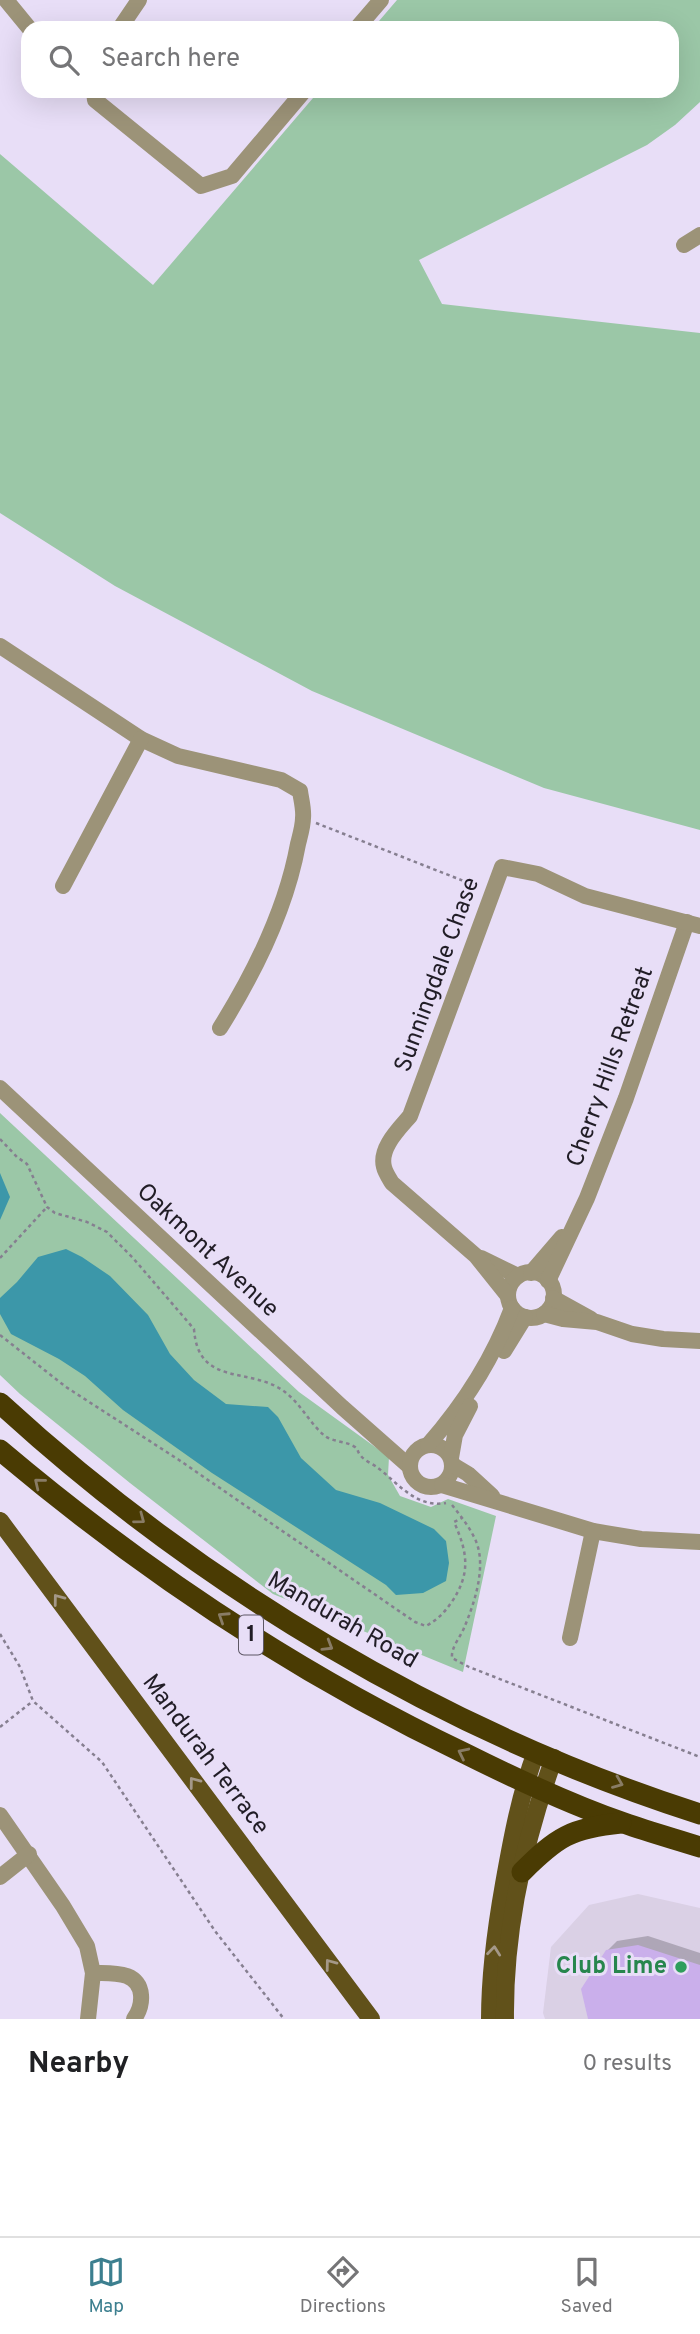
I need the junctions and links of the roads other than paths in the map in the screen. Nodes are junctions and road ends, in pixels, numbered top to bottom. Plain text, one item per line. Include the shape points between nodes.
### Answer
1 (6, 0) edge
2 (139, 0) edge
3 (381, 0) edge
4 (23, 21) edge
5 (125, 21) edge
6 (364, 21) edge
7 (95, 98) edge
8 (298, 98) edge
9 (700, 235) edge
10 (684, 244) dead end
11 (0, 646) edge
12 (141, 739) junction
13 (63, 886) dead end
14 (694, 924) edge
15 (220, 1028) dead end
16 (0, 1088) edge
17 (573, 1225) junction
18 (476, 1256) junction
19 (524, 1275) junction
20 (548, 1281) junction
21 (553, 1298) junction
22 (515, 1307) junction
23 (544, 1314) junction
24 (597, 1322) junction
25 (700, 1341) edge
26 (0, 1403) edge
27 (386, 1444) junction
28 (424, 1446) junction
29 (0, 1450) edge
30 (452, 1461) junction
31 (410, 1467) junction
32 (442, 1485) junction
33 (496, 1500) junction
34 (0, 1521) edge
35 (593, 1531) junction
36 (700, 1542) edge
37 (570, 1638) dead end
38 (545, 1755) junction
39 (534, 1786) junction
40 (700, 1814) edge
41 (0, 1815) edge
42 (623, 1822) junction
43 (700, 1847) edge
44 (29, 1854) junction
45 (522, 1872) junction
46 (0, 1877) edge
47 (93, 1973) junction
48 (88, 2019) edge
49 (134, 2019) edge
50 (371, 2019) edge
51 (489, 2019) edge
52 (505, 2019) edge

1 - 4 street
2 - 5 street
3 - 6 street
7 - 8 street via 201,186 232,176
9 - 10 street
11 - 12 street
12 - 13 street
12 - 15 street via 178,756 281,780 300,790 303,818 294,869 243,991
14 - 17 street, Cherry Hills Retreat
14 - 18 street, Sunningdale Chase via 585,896 538,874 502,867 410,1116 384,1154 392,1183
16 - 27 street, Oakmont Avenue
17 - 19 street, Cherry Hills Retreat
17 - 20 street, Cherry Hills Retreat
18 - 19 street, Sunningdale Chase
18 - 22 street, Sunningdale Chase
19 - 20 street via 541,1275
19 - 22 street via 510,1285
20 - 21 street
21 - 23 street
21 - 24 street
22 - 23 street via 535,1318
22 - 28 street via 457,1410
22 - 30 street via 455,1434
23 - 24 street
24 - 25 street via 632,1334
26 -> 38 highway, Mandurah Road / 1 via 140,1520 278,1617 399,1686
27 - 28 street
27 - 31 street, Oakmont Avenue
28 - 30 street via 442,1447
28 - 31 street via 412,1456
39 -> 29 highway, 1 via 392,1719 270,1647 160,1576
30 - 32 street via 450,1476
30 - 33 street
31 - 32 street via 421,1485
32 - 33 street
33 - 35 street
50 -> 34 main road, Mandurah Terrace
35 - 36 street
35 - 37 street
38 - 39 main road
38 -> 40 highway, Mandurah Road / 1
39 - 42 highway, 1
39 - 45 main road
51 -> 39 main road via 496,1931 513,1832
41 - 44 street
42 - 43 highway, 1
42 - 45 highway via 570,1833
44 - 46 street
44 - 47 street via 87,1946
45 - 52 main road via 511,1921
47 - 48 street
47 - 49 street via 126,1975 134,1980 142,1999

